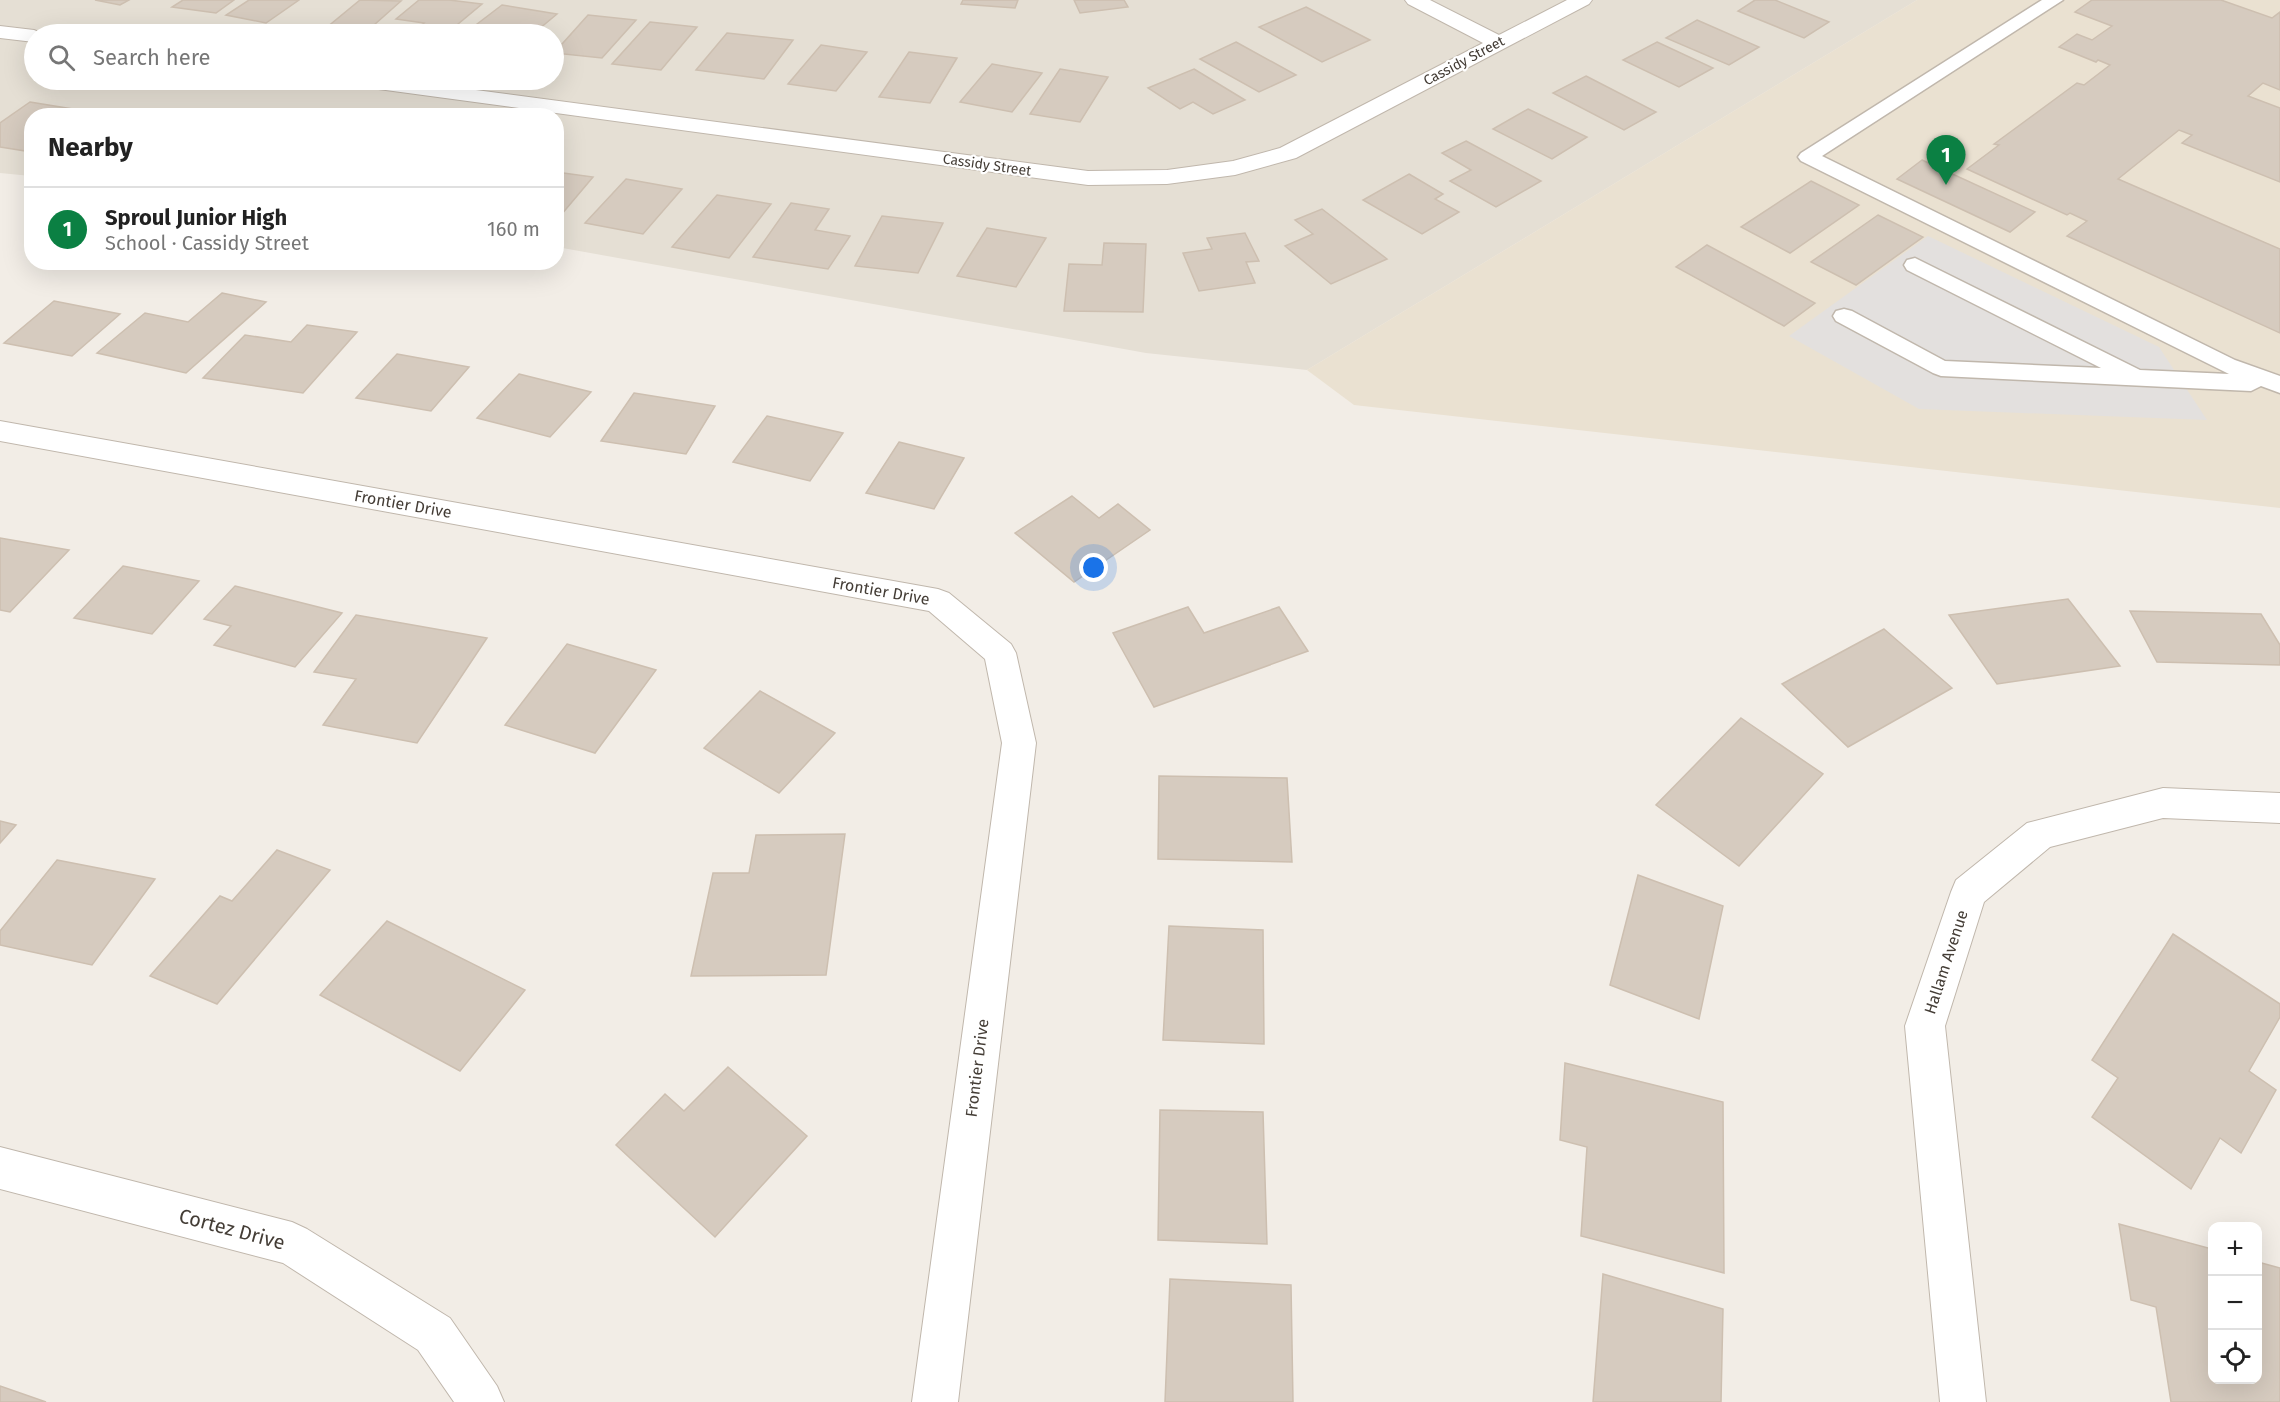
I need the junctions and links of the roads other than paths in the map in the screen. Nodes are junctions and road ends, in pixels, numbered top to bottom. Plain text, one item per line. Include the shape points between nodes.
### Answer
1 (1415, 0) edge
2 (1582, 0) edge
3 (2054, 0) edge
4 (0, 32) edge
5 (24, 35) edge
6 (1498, 43) junction
7 (431, 90) edge
8 (1915, 264) dead end
9 (1844, 316) dead end
10 (2139, 378) junction
11 (2278, 385) edge
12 (0, 431) edge
13 (2280, 808) edge
14 (0, 1168) edge
15 (481, 1402) edge
16 (935, 1402) edge
17 (1962, 1402) edge

1 - 6 street
2 - 6 street, Cassidy Street
3 - 11 lane via 1808,157 2227,365
4 - 5 street
6 - 7 street, Cassidy Street via 1288,153 1235,168 1167,177 1088,178
8 - 10 lane
9 - 10 lane via 1941,368
10 - 11 lane
12 - 16 street, Frontier Drive via 938,601 1000,653 1019,743
13 - 17 street, Hallam Avenue via 2163,803 2040,834 1969,892 1926,1026
14 - 15 street, Cortez Drive via 292,1244 434,1334

